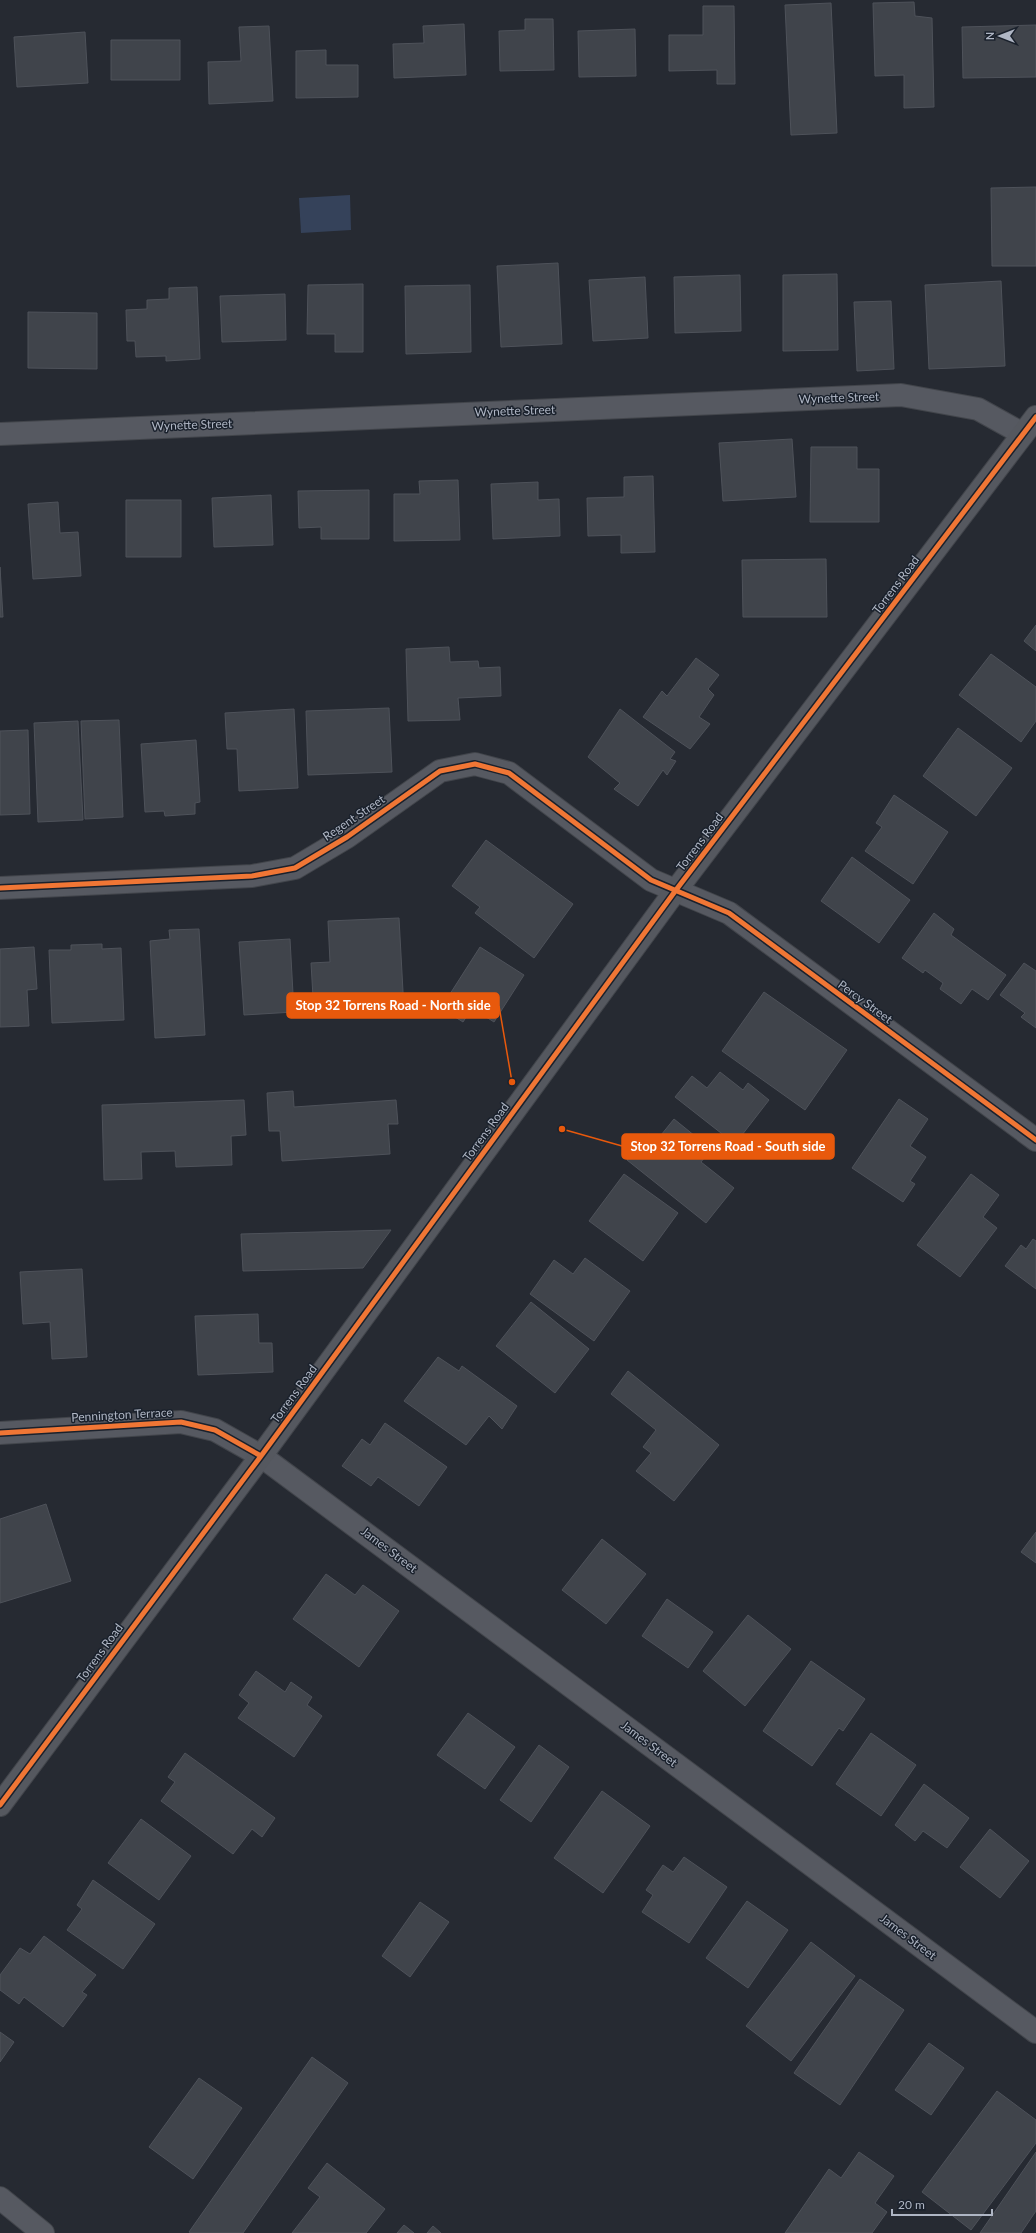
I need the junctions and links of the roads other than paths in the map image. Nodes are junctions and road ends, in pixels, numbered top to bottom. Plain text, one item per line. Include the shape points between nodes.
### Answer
1 (1036, 417) edge
2 (0, 434) edge
3 (1023, 434) junction
4 (0, 888) edge
5 (676, 890) junction
6 (1036, 1140) edge
7 (0, 1432) edge
8 (261, 1456) junction
9 (0, 1805) edge
10 (1036, 2032) edge
11 (0, 2198) edge
12 (43, 2233) edge

1 - 3 street, Torrens Road
2 - 3 street, Wynette Street via 902,395 978,409
3 - 5 street, Torrens Road
4 - 5 street, Regent Street via 252,876 295,868 347,837 440,771 475,764 509,773 651,880
5 - 6 street, Percy Street via 729,914
5 - 8 street, Torrens Road
7 - 8 street, Pennington Terrace via 181,1422 215,1430
8 - 9 street, Torrens Road
8 - 10 street, James Street
11 - 12 street

